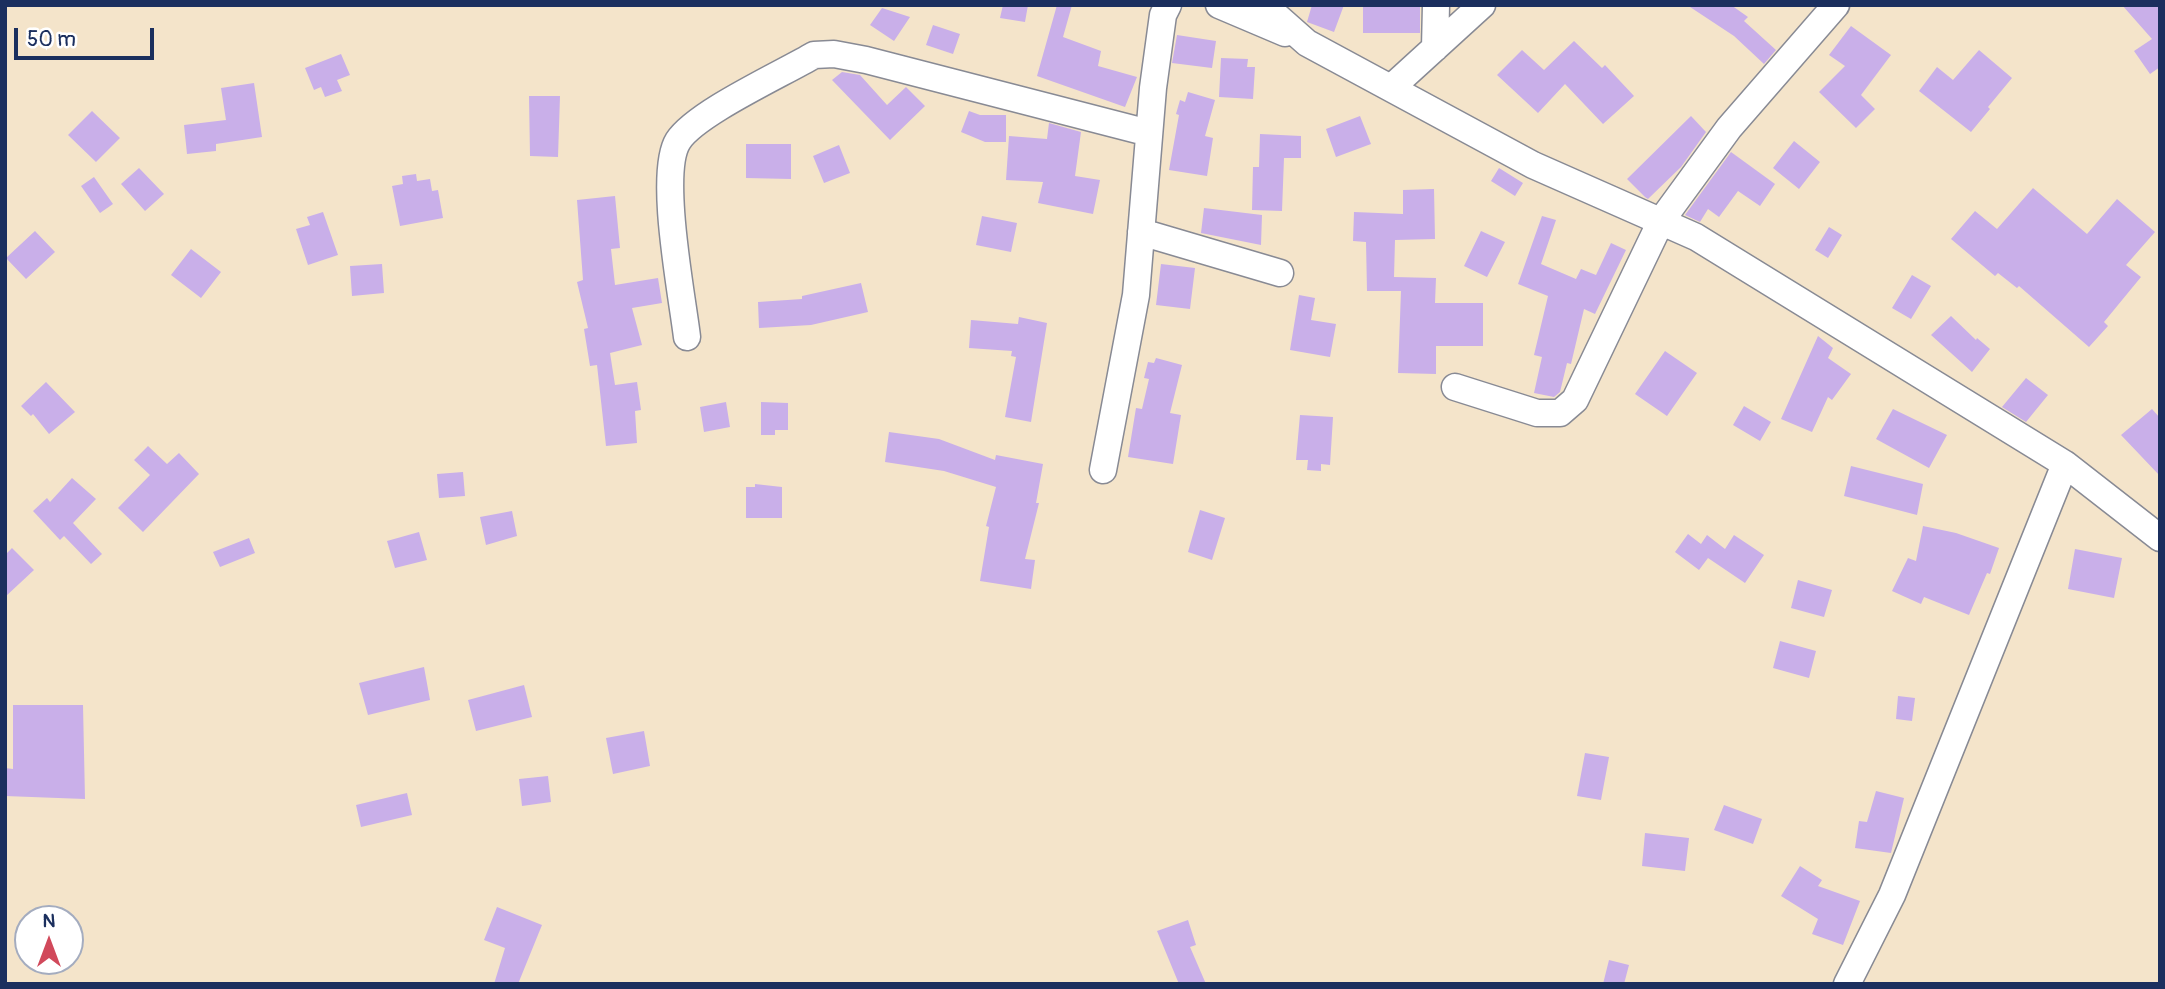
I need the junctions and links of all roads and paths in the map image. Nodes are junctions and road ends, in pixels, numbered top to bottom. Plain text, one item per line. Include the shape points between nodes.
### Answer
1 (1168, 5) edge
2 (1219, 5) edge
3 (1264, 5) edge
4 (1436, 5) edge
5 (1482, 5) edge
6 (1836, 5) edge
7 (1307, 43) junction
8 (1435, 48) junction
9 (1392, 88) junction
10 (1149, 133) junction
11 (1661, 221) junction
12 (1142, 232) junction
13 (1280, 273) dead end
14 (687, 337) dead end
15 (1455, 387) dead end
16 (2065, 464) junction
17 (1103, 470) dead end
18 (2160, 538) edge
19 (1847, 984) edge

1 - 10 street
2 - 7 street
3 - 7 street
4 - 8 street
5 - 8 street
6 - 11 street via 1728,128
7 - 9 street
8 - 9 street
9 - 11 street via 1533,165
10 - 12 street
10 - 14 street via 866,60 814,55 700,120 678,141 668,178
11 - 15 street via 1575,400 1560,413 1537,413
11 - 16 street via 1696,237
12 - 13 street
12 - 17 street via 1136,295
16 - 18 street
16 - 19 street via 1892,895

